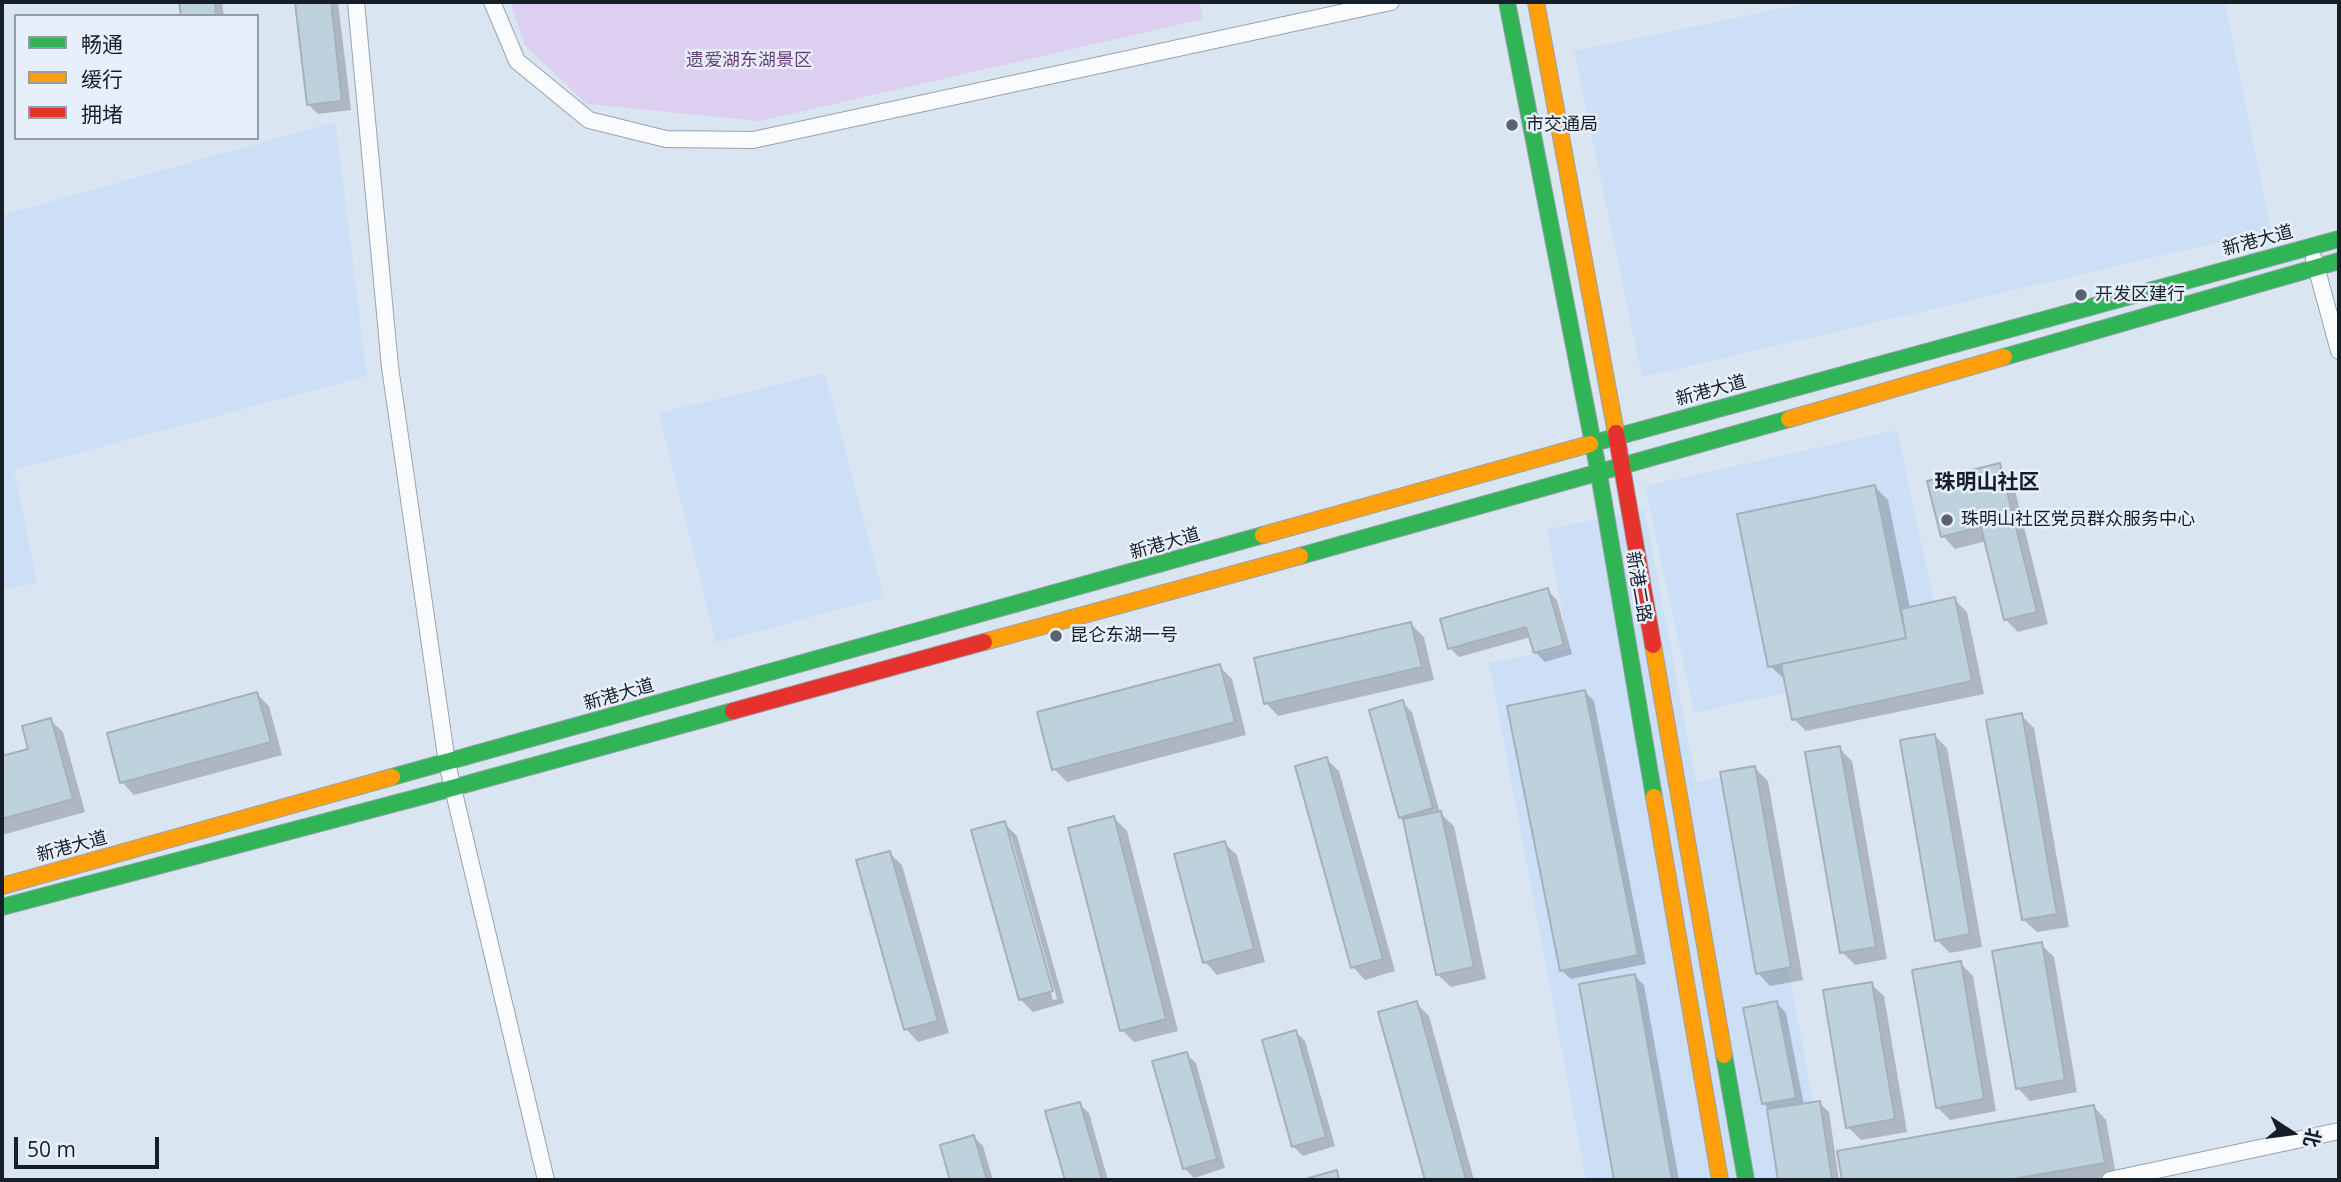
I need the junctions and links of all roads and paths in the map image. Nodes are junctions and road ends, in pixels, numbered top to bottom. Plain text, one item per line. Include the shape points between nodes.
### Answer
1 (356, 2) edge
2 (492, 2) edge
3 (1391, 2) edge
4 (1507, 2) edge
5 (1536, 2) edge
6 (2339, 239) edge
7 (2310, 247) junction
8 (2339, 261) edge
9 (2316, 267) junction
10 (2339, 351) edge
11 (1616, 437) junction
12 (1593, 445) junction
13 (1622, 467) junction
14 (1599, 474) junction
15 (447, 763) junction
16 (453, 788) junction
17 (2, 886) edge
18 (2, 907) edge
19 (2339, 1131) edge
20 (546, 1180) edge
21 (1720, 1180) edge
22 (1746, 1180) edge
23 (2110, 1180) edge

1 - 15 street via 390,367
2 - 3 street via 517,61 589,120 666,139 753,140
4 - 12 main road, 新港二路
5 - 11 main road, 新港二路
6 - 7 main road, 新港大道
7 - 9 street
7 - 11 main road, 新港大道
8 - 9 main road
9 - 10 street
9 - 13 main road
11 - 12 main road, 新港大道
11 - 13 main road, 新港二路
12 - 14 main road, 新港二路
12 - 15 main road, 新港大道
13 - 14 main road
13 - 22 main road, 新港二路
14 - 16 main road
14 - 21 main road, 新港二路
15 - 16 street
15 - 17 main road, 新港大道
16 - 18 main road
16 - 20 street
19 - 23 street

